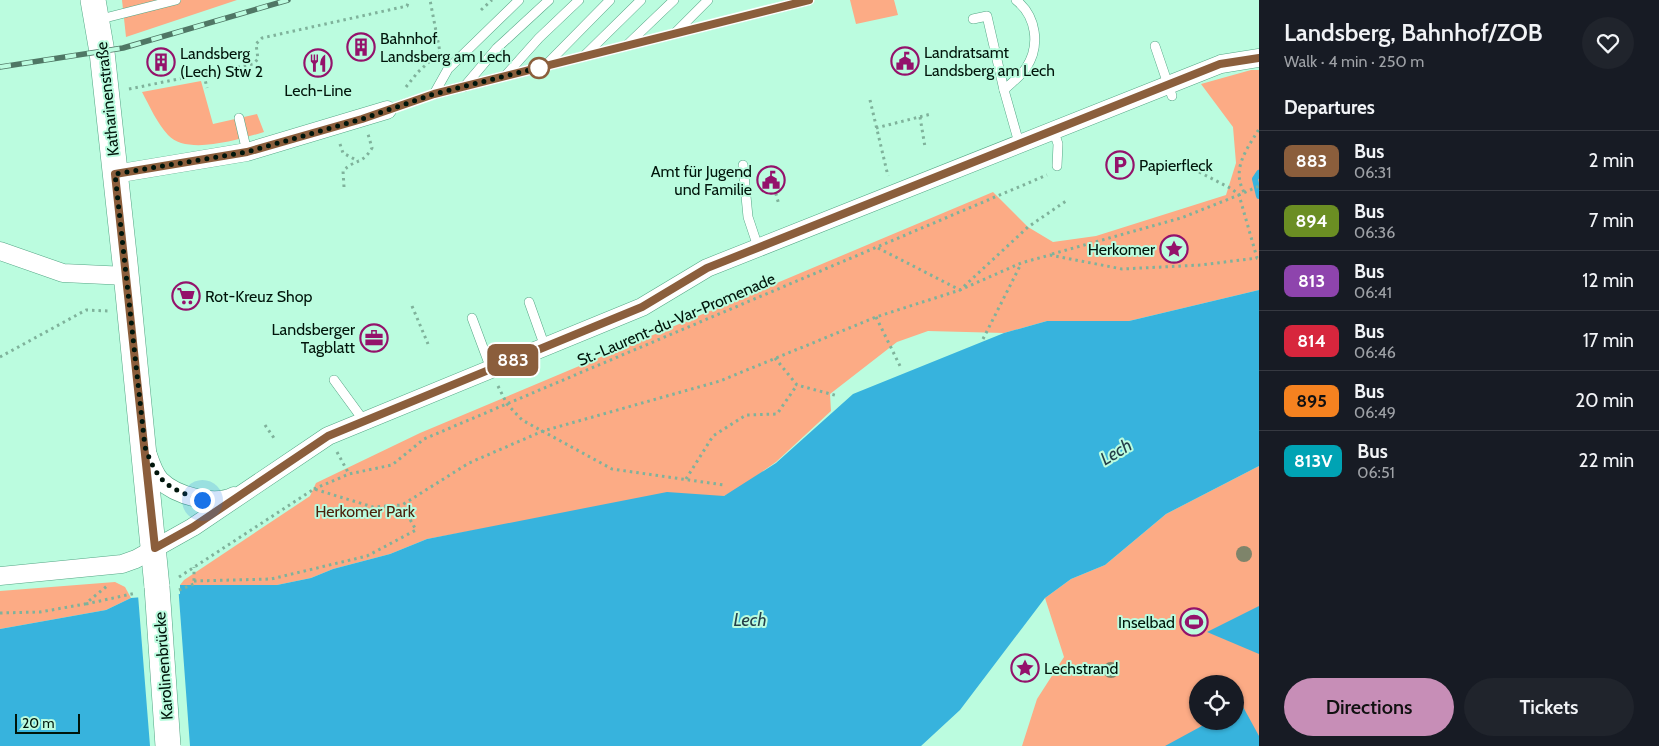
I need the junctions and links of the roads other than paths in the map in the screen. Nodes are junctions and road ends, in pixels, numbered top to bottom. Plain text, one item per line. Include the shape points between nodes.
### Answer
1 (176, 0) edge
2 (519, 0) edge
3 (549, 0) edge
4 (579, 0) edge
5 (610, 0) edge
6 (642, 0) edge
7 (674, 0) edge
8 (708, 0) edge
9 (809, 0) edge
10 (1016, 0) edge
11 (95, 10) edge
12 (973, 19) dead end
13 (674, 34) junction
14 (627, 46) junction
15 (1155, 46) dead end
16 (584, 56) junction
17 (1259, 58) edge
18 (545, 66) junction
19 (505, 76) junction
20 (464, 86) junction
21 (1004, 90) junction
22 (1170, 90) junction
23 (434, 94) junction
24 (387, 110) joint
25 (238, 118) dead end
26 (1053, 129) junction
27 (1019, 143) junction
28 (247, 152) junction
29 (743, 165) dead end
30 (1056, 168) road end
31 (115, 174) junction
32 (758, 247) junction
33 (0, 251) edge
34 (127, 276) junction
35 (529, 302) dead end
36 (472, 318) dead end
37 (545, 347) junction
38 (491, 370) junction
39 (334, 380) dead end
40 (364, 421) junction
41 (145, 447) junction
42 (255, 486) junction
43 (155, 548) junction
44 (0, 576) edge
45 (162, 587) joint
46 (168, 746) edge

1 - 11 lane
2 - 23 lane via 448,69
3 - 20 lane via 497,48
4 - 19 lane
5 - 18 lane
6 - 16 lane
7 - 14 lane
8 - 13 lane
9 - 13 lane
10 - 21 lane via 1030,13 1035,43 1026,68
11 - 31 main road, Katharinenstraße
12 - 21 lane via 987,16
13 - 14 lane
14 - 16 lane
15 - 22 lane
16 - 18 lane
17 - 22 street via 1220,64
18 - 19 lane
19 - 20 lane
20 - 23 lane
21 - 27 lane
22 - 26 street
23 - 24 lane
24 - 28 street
25 - 28 lane
26 - 27 street
26 - 30 lane via 1058,144
27 - 32 street
28 - 31 street
29 - 32 lane via 748,217
31 - 34 main road, Katharinenstraße
32 - 37 street via 707,268 642,307
33 - 34 street via 63,273
34 - 41 main road, Katharinenstraße
35 - 37 lane
36 - 38 lane
37 - 38 street
38 - 40 street
39 - 40 lane
40 - 42 street via 328,436
41 - 42 street via 161,480 202,500 230,498
41 - 43 main road, Katharinenstraße
42 - 43 street
43 - 44 street via 122,564
43 - 45 main road, Katharinenstraße
45 - 46 main road, Karolinenbrücke, bridge

